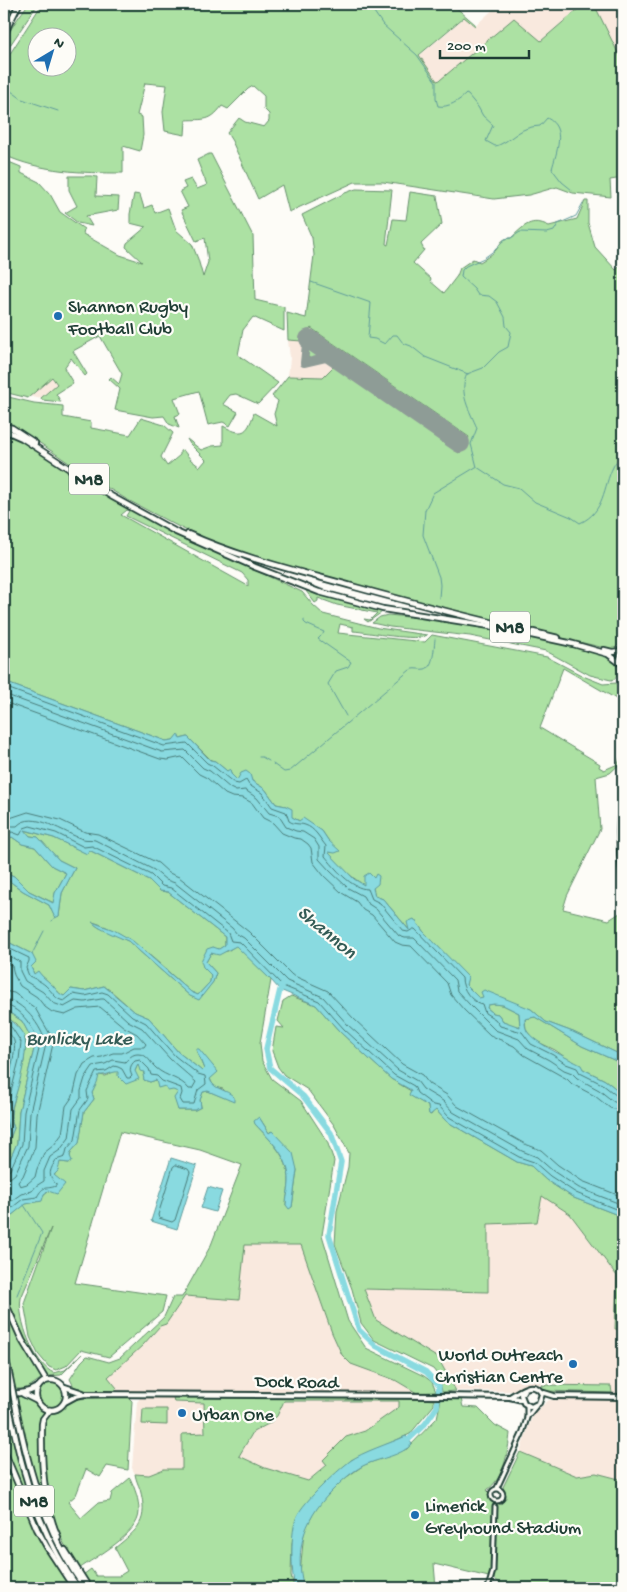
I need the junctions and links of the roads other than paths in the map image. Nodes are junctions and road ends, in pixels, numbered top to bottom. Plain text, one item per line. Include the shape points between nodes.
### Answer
1 (6, 4) edge
2 (19, 4) edge
3 (4, 10) edge
4 (4, 34) edge
5 (4, 426) edge
6 (4, 430) edge
7 (623, 525) edge
8 (623, 585) edge
9 (623, 642) edge
10 (622, 649) edge
11 (622, 665) edge
12 (623, 785) edge
13 (623, 879) edge
14 (4, 1300) edge
15 (4, 1350) edge
16 (46, 1380) junction
17 (4, 1384) edge
18 (38, 1387) junction
19 (65, 1388) junction
20 (524, 1390) junction
21 (542, 1392) junction
22 (5, 1393) edge
23 (20, 1393) junction
24 (85, 1394) junction
25 (554, 1396) junction
26 (510, 1397) junction
27 (623, 1397) edge
28 (522, 1400) junction
29 (542, 1400) junction
30 (37, 1401) junction
31 (65, 1402) junction
32 (527, 1405) junction
33 (536, 1406) junction
34 (50, 1410) junction
35 (527, 1418) junction
36 (4, 1451) edge
37 (499, 1489) junction
38 (493, 1500) junction
39 (500, 1500) junction
40 (495, 1507) junction
41 (62, 1547) junction
42 (80, 1588) edge
43 (89, 1588) edge
44 (488, 1588) edge

1 - 3 main road
2 - 4 main road
5 - 10 main road, N18 via 28,437 128,503 214,546 278,567 420,605 612,652
6 - 11 main road, N18 via 176,532 319,592 383,609 565,642 608,654
7 - 8 main road
9 - 10 main road
10 - 11 main road
12 - 13 main road via 618,822
14 - 16 main road via 22,1340
15 - 42 main road, N18, bridge via 28,1463 44,1513
16 - 18 main road
16 - 19 main road via 58,1380
17 - 42 main road, N18, bridge via 36,1510 56,1552
18 - 23 main road
18 - 30 main road
19 - 24 main road, Dock Road
19 - 31 main road
20 - 21 main road via 534,1386
20 - 26 main road, Dock Road
20 - 28 main road
21 - 25 main road
21 - 29 main road
22 - 23 main road
23 - 30 main road
24 - 26 main road, Dock Road
24 - 31 main road, Dock Road
25 - 27 main road
25 - 29 main road
26 - 28 main road, Dock Road
28 - 32 main road
29 - 33 main road
30 - 34 main road
31 - 34 main road
32 - 33 main road
32 - 35 street
33 - 35 street
34 - 41 main road, N18 via 42,1424 46,1491 51,1519
35 - 37 street
36 - 42 main road, N18 via 37,1529 47,1547
37 - 38 street via 490,1493
37 - 39 street via 503,1496
38 - 39 street
38 - 40 street
39 - 40 street
40 - 44 street via 493,1571
41 - 42 main road, N18
41 - 43 main road, N18

